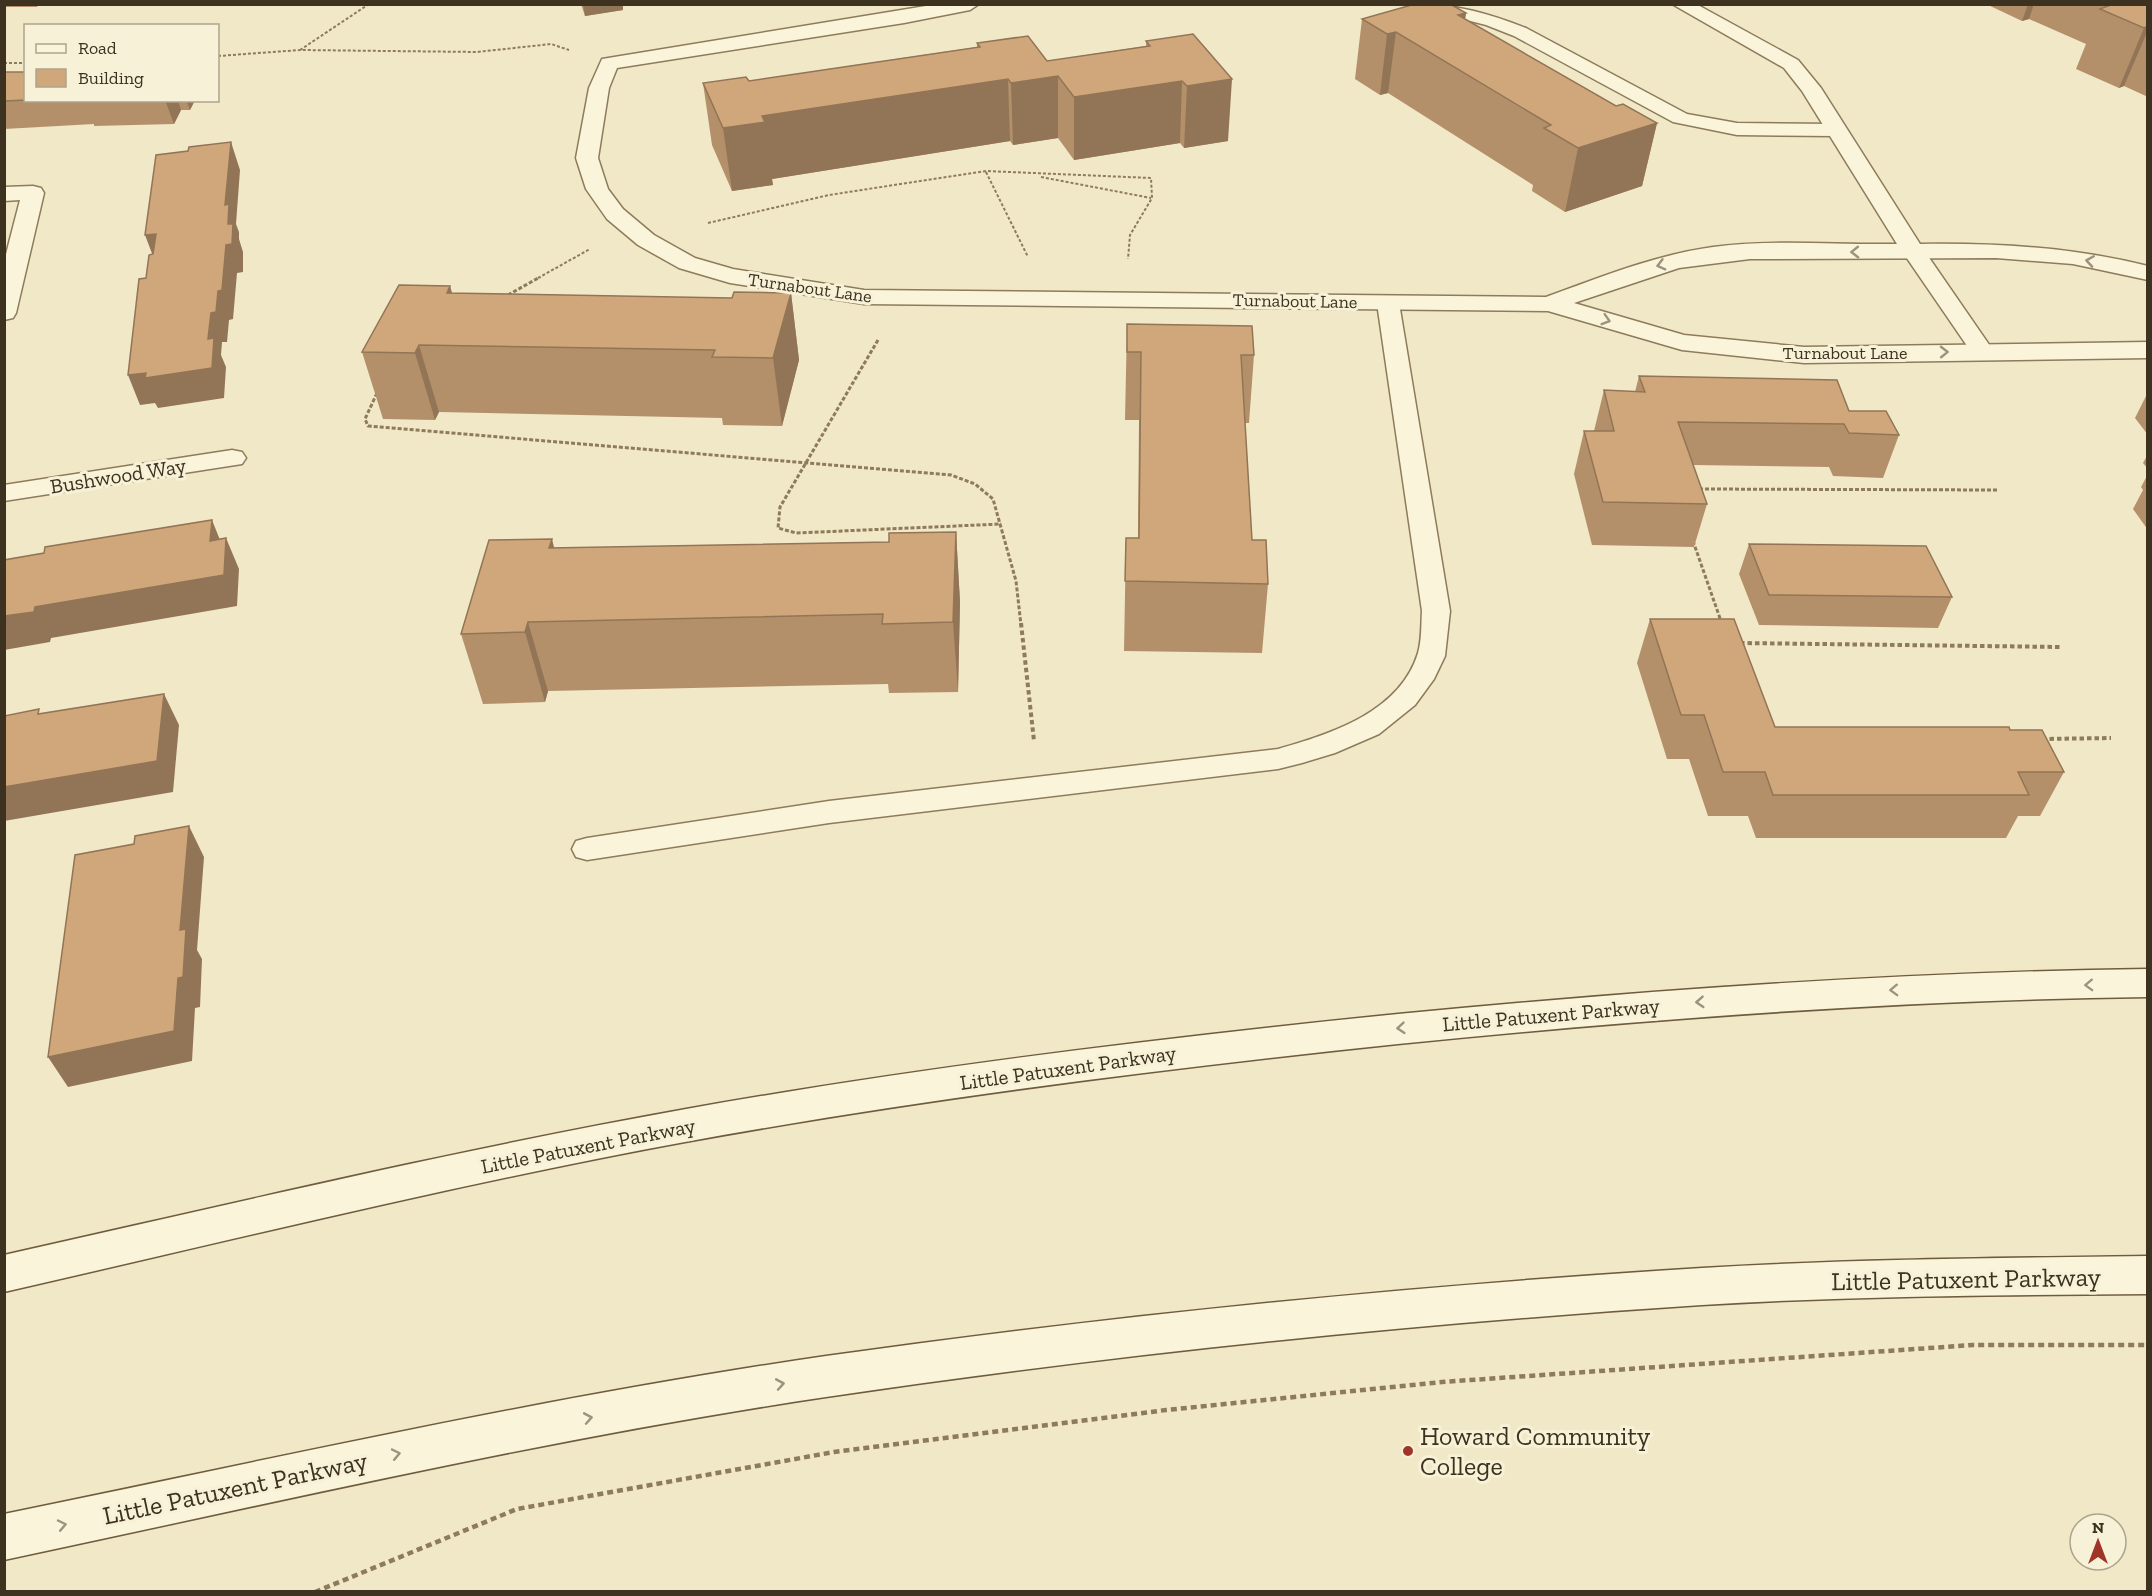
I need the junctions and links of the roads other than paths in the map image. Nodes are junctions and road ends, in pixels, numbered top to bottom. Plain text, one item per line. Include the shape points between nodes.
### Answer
1 (970, 4) edge
2 (1426, 4) edge
3 (1681, 4) edge
4 (1835, 130) junction
5 (4, 194) edge
6 (1913, 251) junction
7 (2148, 273) edge
8 (1388, 303) junction
9 (1549, 304) junction
10 (4, 313) edge
11 (1982, 351) junction
12 (2148, 351) edge
13 (232, 458) dead end
14 (4, 493) edge
15 (587, 849) dead end
16 (2148, 984) edge
17 (4, 1274) edge
18 (2148, 1275) edge
19 (4, 1537) edge

1 - 8 street, Turnabout Lane via 609,63 599,88 587,158 597,189 615,214 638,234 687,263 730,276 864,297
2 - 4 lane via 1520,32 1689,121 1743,131
3 - 4 street via 1791,64 1811,87
4 - 6 street
5 - 10 street via 33,193
7 -> 6 street, Turnabout Lane via 2061,256 2002,251
6 -> 9 street, Turnabout Lane via 1698,256 1625,275
6 - 11 lane
8 - 9 street, Turnabout Lane
8 - 15 lane via 1436,611 1431,655 1412,691 1380,722 1329,745 1278,759 829,812
9 -> 11 street, Turnabout Lane via 1682,342 1737,350 1804,355
11 - 12 street, Turnabout Lane
13 - 14 street, Bushwood Way
16 -> 17 street, Little Patuxent Parkway via 1826,993 1326,1035 1099,1063 780,1110 484,1166
19 -> 18 street, Little Patuxent Parkway via 495,1434 824,1377 1157,1334 1423,1307 1707,1286

